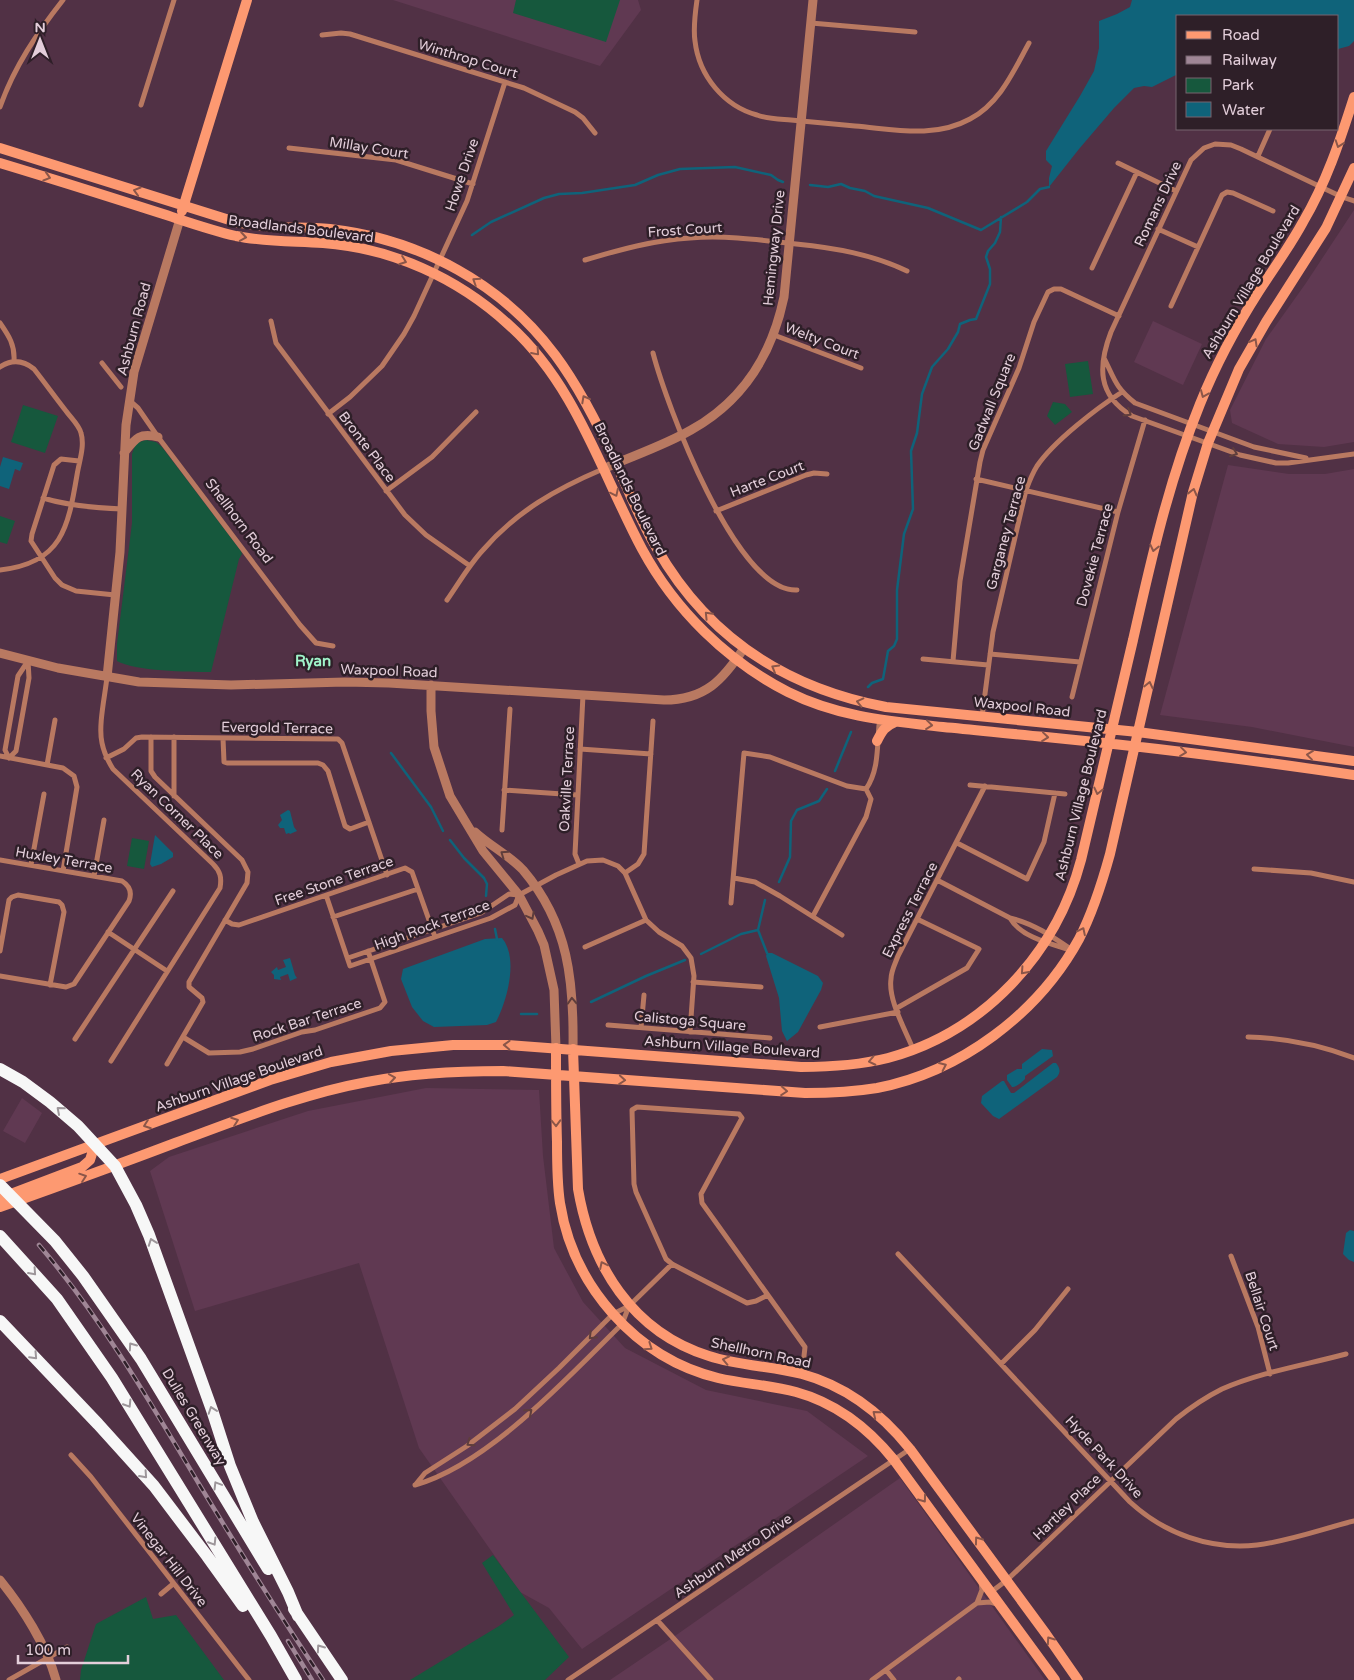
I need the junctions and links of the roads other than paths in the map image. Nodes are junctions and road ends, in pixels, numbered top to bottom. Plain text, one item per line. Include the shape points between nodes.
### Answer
1 (63, 0) edge
2 (174, 0) edge
3 (247, 0) edge
4 (697, 0) edge
5 (813, 0) edge
6 (810, 23) junction
7 (915, 32) dead end
8 (322, 36) dead end
9 (1029, 43) dead end
10 (505, 82) junction
11 (1354, 97) edge
12 (141, 105) dead end
13 (0, 107) edge
14 (801, 121) junction
15 (1270, 130) edge
16 (595, 133) dead end
17 (0, 148) edge
18 (289, 148) dead end
19 (1258, 156) junction
20 (0, 163) edge
21 (1118, 163) dead end
22 (1354, 168) edge
23 (1136, 172) junction
24 (473, 184) junction
25 (1322, 187) junction
26 (1176, 191) junction
27 (1342, 197) junction
28 (1354, 201) edge
29 (184, 206) junction
30 (1273, 211) dead end
31 (180, 219) junction
32 (1158, 228) junction
33 (789, 243) junction
34 (1198, 247) junction
35 (440, 260) junction
36 (585, 260) dead end
37 (1092, 268) dead end
38 (907, 271) dead end
39 (434, 273) junction
40 (1172, 306) dead end
41 (1118, 316) junction
42 (271, 321) dead end
43 (0, 323) edge
44 (774, 335) junction
45 (653, 353) dead end
46 (1103, 357) junction
47 (14, 361) junction
48 (102, 363) dead end
49 (0, 366) edge
50 (862, 368) dead end
51 (121, 388) dead end
52 (1122, 392) junction
53 (1111, 399) junction
54 (130, 401) junction
55 (476, 412) dead end
56 (328, 414) junction
57 (1144, 420) junction
58 (1192, 425) junction
59 (1212, 432) junction
60 (682, 434) junction
61 (1188, 436) junction
62 (158, 437) junction
63 (1208, 443) junction
64 (124, 453) junction
65 (1354, 454) edge
66 (1309, 459) junction
67 (79, 461) junction
68 (616, 463) junction
69 (603, 468) junction
70 (827, 474) dead end
71 (976, 479) junction
72 (1026, 490) junction
73 (386, 491) junction
74 (43, 498) junction
75 (72, 505) junction
76 (122, 509) junction
77 (716, 510) junction
78 (1118, 512) junction
79 (42, 557) junction
80 (470, 566) junction
81 (0, 570) edge
82 (796, 590) dead end
83 (115, 596) junction
84 (447, 600) dead end
85 (333, 646) dead end
86 (744, 648) junction
87 (0, 654) edge
88 (990, 654) junction
89 (923, 659) dead end
90 (736, 660) junction
91 (28, 661) junction
92 (953, 662) junction
93 (1080, 662) junction
94 (988, 665) junction
95 (107, 677) junction
96 (431, 685) junction
97 (583, 695) junction
98 (1072, 697) dead end
99 (510, 709) dead end
100 (908, 710) junction
101 (982, 717) junction
102 (55, 720) dead end
103 (653, 721) dead end
104 (880, 721) junction
105 (895, 722) junction
106 (1111, 730) junction
107 (1138, 732) junction
108 (151, 737) junction
109 (174, 737) junction
110 (223, 738) junction
111 (877, 741) junction
112 (1108, 743) junction
113 (1135, 746) junction
114 (580, 749) junction
115 (651, 754) junction
116 (0, 756) edge
117 (9, 758) junction
118 (106, 758) junction
119 (1354, 761) edge
120 (47, 765) junction
121 (1354, 775) edge
122 (970, 785) dead end
123 (984, 786) junction
124 (866, 789) junction
125 (504, 790) junction
126 (1055, 793) junction
127 (44, 794) dead end
128 (1065, 794) dead end
129 (577, 795) junction
130 (174, 796) junction
131 (104, 820) dead end
132 (369, 822) junction
133 (470, 826) junction
134 (502, 830) dead end
135 (957, 843) junction
136 (0, 860) edge
137 (579, 864) junction
138 (31, 865) junction
139 (1254, 869) dead end
140 (62, 871) junction
141 (625, 873) junction
142 (387, 875) junction
143 (94, 876) junction
144 (734, 878) junction
145 (937, 880) junction
146 (1354, 882) edge
147 (534, 886) junction
148 (418, 889) junction
149 (173, 891) dead end
150 (519, 895) junction
151 (326, 896) junction
152 (732, 903) dead end
153 (813, 916) junction
154 (333, 917) junction
155 (1010, 918) junction
156 (917, 919) junction
157 (225, 920) junction
158 (646, 920) junction
159 (432, 929) junction
160 (108, 932) junction
161 (842, 935) dead end
162 (435, 937) junction
163 (1048, 939) junction
164 (585, 947) dead end
165 (134, 950) junction
166 (1072, 950) junction
167 (0, 951) edge
168 (368, 951) junction
169 (348, 958) junction
170 (371, 959) junction
171 (167, 971) junction
172 (0, 976) edge
173 (693, 982) junction
174 (50, 985) junction
175 (761, 987) dead end
176 (644, 994) dead end
177 (897, 1010) junction
178 (608, 1025) dead end
179 (820, 1027) dead end
180 (641, 1028) junction
181 (690, 1032) junction
182 (183, 1037) junction
183 (1248, 1037) dead end
184 (770, 1038) dead end
185 (75, 1039) dead end
186 (556, 1048) junction
187 (573, 1049) junction
188 (913, 1049) junction
189 (1354, 1058) edge
190 (110, 1061) dead end
191 (167, 1064) dead end
192 (0, 1069) edge
193 (556, 1074) junction
194 (574, 1076) junction
195 (95, 1144) junction
196 (115, 1166) junction
197 (0, 1179) edge
198 (0, 1185) edge
199 (33, 1190) junction
200 (0, 1198) edge
201 (0, 1206) edge
202 (0, 1236) edge
203 (898, 1254) dead end
204 (1232, 1256) dead end
205 (672, 1264) junction
206 (1068, 1289) dead end
207 (768, 1295) junction
208 (629, 1306) junction
209 (613, 1314) junction
210 (0, 1320) edge
211 (622, 1324) junction
212 (1346, 1354) dead end
213 (1001, 1364) junction
214 (802, 1374) junction
215 (1270, 1374) junction
216 (910, 1448) junction
217 (71, 1455) dead end
218 (894, 1460) junction
219 (1110, 1481) junction
220 (1354, 1521) edge
221 (980, 1578) junction
222 (0, 1580) edge
223 (1007, 1580) junction
224 (174, 1584) junction
225 (990, 1592) junction
226 (161, 1594) dead end
227 (977, 1603) junction
228 (1000, 1606) junction
229 (298, 1616) junction
230 (658, 1620) junction
231 (67, 1647) dead end
232 (49, 1658) junction
233 (886, 1670) junction
234 (9, 1680) edge
235 (56, 1680) edge
236 (249, 1680) edge
237 (296, 1680) edge
238 (342, 1680) edge
239 (568, 1680) edge
240 (711, 1680) edge
241 (872, 1680) edge
242 (894, 1680) edge
243 (1055, 1680) edge
244 (1078, 1680) edge

1 - 13 street via 24,54
2 - 12 street
3 - 29 main road, Ashburn Road
4 - 14 street via 695,43 702,66 714,87 745,111 769,118
5 - 6 street, Hemingway Drive
6 - 7 street
6 - 14 street, Hemingway Drive
8 - 10 street, Winthrop Court via 341,32 350,34
9 - 14 street via 1001,93 981,112 957,125 919,132
10 - 16 street, Winthrop Court via 575,112
10 - 24 street, Howe Drive
11 -> 25 main road, Ashburn Village Boulevard
14 - 33 street, Hemingway Drive
15 - 19 street
29 -> 17 main road
18 - 24 street, Millay Court via 396,160
19 - 25 street, Romans Drive
19 - 26 street, Romans Drive via 1231,145 1215,144 1204,148 1191,160
20 -> 31 main road, Broadlands Boulevard
21 - 23 street
22 - 27 main road
23 - 26 street
23 - 37 street
24 - 35 street, Howe Drive
25 - 27 street, Romans Drive
25 -> 58 main road, Ashburn Village Boulevard via 1236,329
26 - 32 street, Romans Drive
27 - 28 street, Romans Drive
59 -> 27 main road via 1253,344
29 - 31 main road, Ashburn Road
29 - 35 main road, Broadlands Boulevard via 239,223 349,232 399,244
30 - 34 street via 1228,192 1222,196
31 -> 39 main road, Broadlands Boulevard via 239,237 364,249
31 - 54 street, Ashburn Road via 139,353
32 - 34 street
32 - 41 street, Romans Drive
33 - 36 street, Frost Court via 690,238 643,244
33 - 38 street, Frost Court via 859,253
33 - 44 street, Hemingway Drive via 784,297
34 - 40 street
35 - 39 street, Howe Drive
68 -> 35 main road, Broadlands Boulevard via 582,393 550,347 506,302
39 - 56 street, Howe Drive via 392,353 368,382
39 -> 69 main road, Broadlands Boulevard via 476,298 527,341 571,401
41 - 46 street, Romans Drive
41 - 71 street, Gadwall Square via 1061,289 1048,292 983,450
42 - 56 street, Bronte Place via 276,343
43 - 47 street via 12,341
44 - 50 street, Welty Court
44 - 60 street, Hemingway Drive via 756,371 738,393 707,420
45 - 60 street
46 - 52 street
46 - 53 street, Romans Drive via 1104,384
47 - 49 street
47 - 67 street via 34,369 80,430
48 - 51 street
52 - 53 street, Garganey Terrace
52 - 58 street via 1136,403
53 -> 57 street via 1124,411
53 - 72 street, Garganey Terrace via 1047,454
54 - 62 street, Shellhorn Road
54 - 64 street, Ashburn Road
55 - 73 street via 432,457
56 - 73 street, Bronte Place
57 - 61 street
57 - 78 street, Dovekie Terrace
58 - 59 street
58 - 61 main road, Ashburn Village Boulevard
59 - 63 main road
59 - 66 street via 1254,447
60 - 68 street, Hemingway Drive
60 - 77 street
61 - 63 street
61 -> 106 main road, Ashburn Village Boulevard via 1157,537
62 - 64 street via 138,437
62 - 85 street, Shellhorn Road via 300,624 316,642
63 -> 66 street via 1276,463
107 -> 63 main road
64 - 76 street, Ashburn Road
65 - 66 street
67 - 74 street via 57,461
67 - 75 street
68 - 69 street, Hemingway Drive
86 -> 68 main road, Broadlands Boulevard via 700,608 674,575 647,530
69 - 80 street via 533,505 497,534
69 -> 90 main road, Broadlands Boulevard via 644,553 664,584 692,618
70 - 77 street, Harte Court via 806,475
71 - 72 street
71 - 92 street, Gadwall Square via 960,581
72 - 78 street
72 - 88 street, Garganey Terrace
73 - 80 street, Bronte Place via 415,526
74 - 75 street
74 - 79 street via 31,539
75 - 76 street
75 - 79 street via 63,534
76 - 83 street, Ashburn Road
77 - 82 street via 758,569 779,586
78 - 93 street, Dovekie Terrace
79 - 81 street via 24,566
79 - 83 street via 58,582 67,588
80 - 84 street
83 - 95 street, Ashburn Road
86 - 90 street, Waxpool Road
100 -> 86 main road, Waxpool Road via 861,702 818,689 782,673
87 - 91 street, Waxpool Road
88 - 93 street
88 - 94 street, Garganey Terrace
89 - 92 street
90 - 97 street, Waxpool Road via 711,687 690,698 664,700
90 - 104 main road, Waxpool Road via 768,681 807,700
91 - 95 street, Waxpool Road
91 - 117 street via 29,678 16,751
91 - 117 street via 18,676 5,750
92 - 94 street
93 - 98 street, Dovekie Terrace
94 - 101 street, Garganey Terrace
95 - 96 street, Waxpool Road via 139,682 231,685 345,682
95 - 118 street, Ryan Corner Place via 101,733
96 - 97 street, Waxpool Road
96 - 133 street, Shellhorn Road via 434,747 450,796
97 - 114 street, Oakville Terrace
99 - 125 street
100 - 101 main road, Waxpool Road
100 - 104 main road
101 - 106 main road, Waxpool Road
102 - 120 street
103 - 115 street
104 - 105 main road, Waxpool Road
104 - 111 street
105 - 111 main road via 881,731
105 -> 112 main road, Waxpool Road
106 - 107 main road, Waxpool Road
106 - 112 main road, Ashburn Village Boulevard
107 - 113 main road
119 -> 107 main road, Waxpool Road
108 - 109 street, Evergold Terrace
108 - 118 street, Evergold Terrace via 136,738
108 - 130 street via 151,771
109 - 110 street, Evergold Terrace
109 - 130 street
110 - 132 street, Evergold Terrace via 338,738
110 - 132 street via 226,764 323,765 328,771 346,826 350,829
111 - 124 street via 876,768
112 - 113 main road, Waxpool Road
112 -> 163 main road, Ashburn Village Boulevard via 1078,873
113 -> 121 main road, Waxpool Road
166 -> 113 main road via 1091,914 1104,878
114 - 115 street
114 - 129 street, Oakville Terrace
115 - 141 street via 644,854 638,864
116 - 117 street
117 - 120 street
118 - 171 street, Ryan Corner Place via 113,769 220,872 220,888
120 - 140 street via 69,770 77,787
122 - 123 street
123 - 126 street
123 - 135 street, Express Terrace
124 - 144 street via 847,786 770,757 744,753
124 - 153 street via 871,799 866,817
125 - 129 street
125 - 134 street
126 - 128 street
126 - 135 street via 1044,842 1027,879
127 - 138 street
129 - 137 street, Oakville Terrace via 575,854
130 - 157 street via 242,860 248,872 247,884
131 - 143 street
132 - 142 street, Evergold Terrace
147 -> 133 street, Shellhorn Road via 514,862
133 - 150 street, Shellhorn Road via 483,850
135 - 145 street, Express Terrace
136 - 138 street, Huxley Terrace
137 - 141 street via 602,860 618,866
137 - 147 street
138 - 140 street, Huxley Terrace
139 - 146 street via 1311,873
140 - 143 street, Huxley Terrace
141 - 158 street
142 - 148 street, Free Stone Terrace via 409,869
142 - 151 street, Free Stone Terrace
143 - 160 street, Huxley Terrace via 122,881 130,891 129,902
144 - 152 street
144 - 153 street via 755,882
145 - 155 street
145 - 156 street, Express Terrace
147 - 150 street
187 -> 147 street, Shellhorn Road via 568,961 556,924
148 - 154 street
148 - 159 street, Free Stone Terrace
149 - 165 street
150 - 159 street, High Rock Terrace via 509,894 481,913
150 - 162 street, High Rock Terrace via 515,905 491,918
150 -> 186 street, Shellhorn Road via 538,931 548,962 554,990
151 - 154 street
151 - 157 street, Free Stone Terrace via 239,925
153 - 161 street
154 - 169 street
155 - 163 street via 1021,920
155 - 163 street via 1015,926
156 - 177 street, Express Terrace via 892,972 890,988
156 - 177 street via 979,949 967,968
157 - 182 street via 189,982 189,987 203,1002
158 - 164 street
158 - 173 street via 688,952 693,965
159 - 162 street, Free Stone Terrace
159 - 168 street, High Rock Terrace
160 - 165 street
160 - 174 street, Huxley Terrace via 74,984 66,987
162 - 170 street, High Rock Terrace
163 - 166 street
163 - 166 street
163 -> 188 main road, Ashburn Village Boulevard via 1031,963 993,1002 960,1026
165 - 171 street
165 - 185 street
194 -> 166 main road via 805,1093 878,1088 942,1066 1000,1031 1029,1005
167 - 174 street via 12,897 18,895 59,902 64,912
168 - 169 street, High Rock Terrace
168 - 170 street, Rock Bar Terrace
169 - 170 street, High Rock Terrace via 350,966
170 - 182 street, Rock Bar Terrace via 385,1002 380,1008 240,1052 209,1053
171 - 190 street, Ryan Corner Place
172 - 174 street
173 - 175 street
173 - 181 street
176 - 180 street
177 - 179 street
177 - 188 street, Express Terrace
178 - 180 street, Calistoga Square
180 - 181 street, Calistoga Square
181 - 184 street, Calistoga Square
182 - 191 street
183 - 189 street via 1304,1043
186 - 187 main road, Ashburn Village Boulevard
186 - 193 main road, Shellhorn Road
186 -> 195 main road, Ashburn Village Boulevard via 417,1047 331,1062 270,1080
188 -> 187 main road, Ashburn Village Boulevard via 858,1064 822,1067
187 - 194 main road, Shellhorn Road
195 -> 192 highway via 46,1098
193 - 194 main road
196 -> 193 main road via 285,1104 368,1082 463,1071
193 -> 209 main road, Shellhorn Road via 558,1178 563,1220 584,1273
208 -> 194 main road, Shellhorn Road via 608,1277 580,1204
195 - 196 highway
195 - 197 main road, Ashburn Village Boulevard
195 - 199 main road via 90,1160 82,1166
199 -> 196 main road
229 -> 196 highway via 230,1466 149,1235
229 -> 198 highway, Dulles Greenway via 141,1359 72,1262
199 - 200 main road
199 - 201 main road
202 -> 237 highway via 57,1299 112,1378
203 - 213 street, Hyde Park Drive
204 - 215 street, Bellair Court via 1258,1327
205 - 207 street via 747,1303
205 - 207 street via 661,1249 636,1192 632,1110 637,1107 739,1114 742,1118 701,1199
205 - 208 street
206 - 213 street via 1035,1330
207 - 214 street via 805,1347
208 - 209 street
208 - 211 street
214 -> 208 main road, Shellhorn Road via 694,1351 652,1327
209 - 211 main road, Shellhorn Road
209 -> 211 street via 515,1409 425,1473 415,1485 446,1473 494,1442 535,1408
210 -> 237 highway via 154,1486
211 -> 218 main road, Shellhorn Road via 646,1345 690,1369 718,1378 796,1392 825,1404 865,1429
212 - 215 street, Hartley Place
213 - 219 street, Hyde Park Drive
216 -> 214 main road, Shellhorn Road via 885,1421 858,1400 839,1388
215 - 219 street, Hartley Place via 1239,1382 1191,1407
216 - 218 street, Ashburn Metro Drive
223 -> 216 main road, Shellhorn Road
217 - 224 street, Vinegar Hill Drive
218 -> 221 main road, Shellhorn Road
218 - 230 street, Ashburn Metro Drive
219 - 220 street, Hyde Park Drive via 1157,1523 1187,1537 1220,1545 1247,1546 1273,1542
219 - 223 street, Hartley Place
221 - 225 main road, Shellhorn Road
221 - 227 street via 982,1590
222 - 232 street
223 - 225 street, Hartley Place
244 -> 223 main road, Shellhorn Road
224 - 226 street
224 - 236 street, Vinegar Hill Drive
225 - 228 main road, Shellhorn Road
227 - 228 street via 990,1602
227 - 233 street
228 - 243 main road, Shellhorn Road
238 -> 229 highway, Dulles Greenway
230 - 239 street, Ashburn Metro Drive
230 - 240 street
231 - 232 street
232 - 234 street
232 - 235 street
233 - 241 street
233 - 242 street

